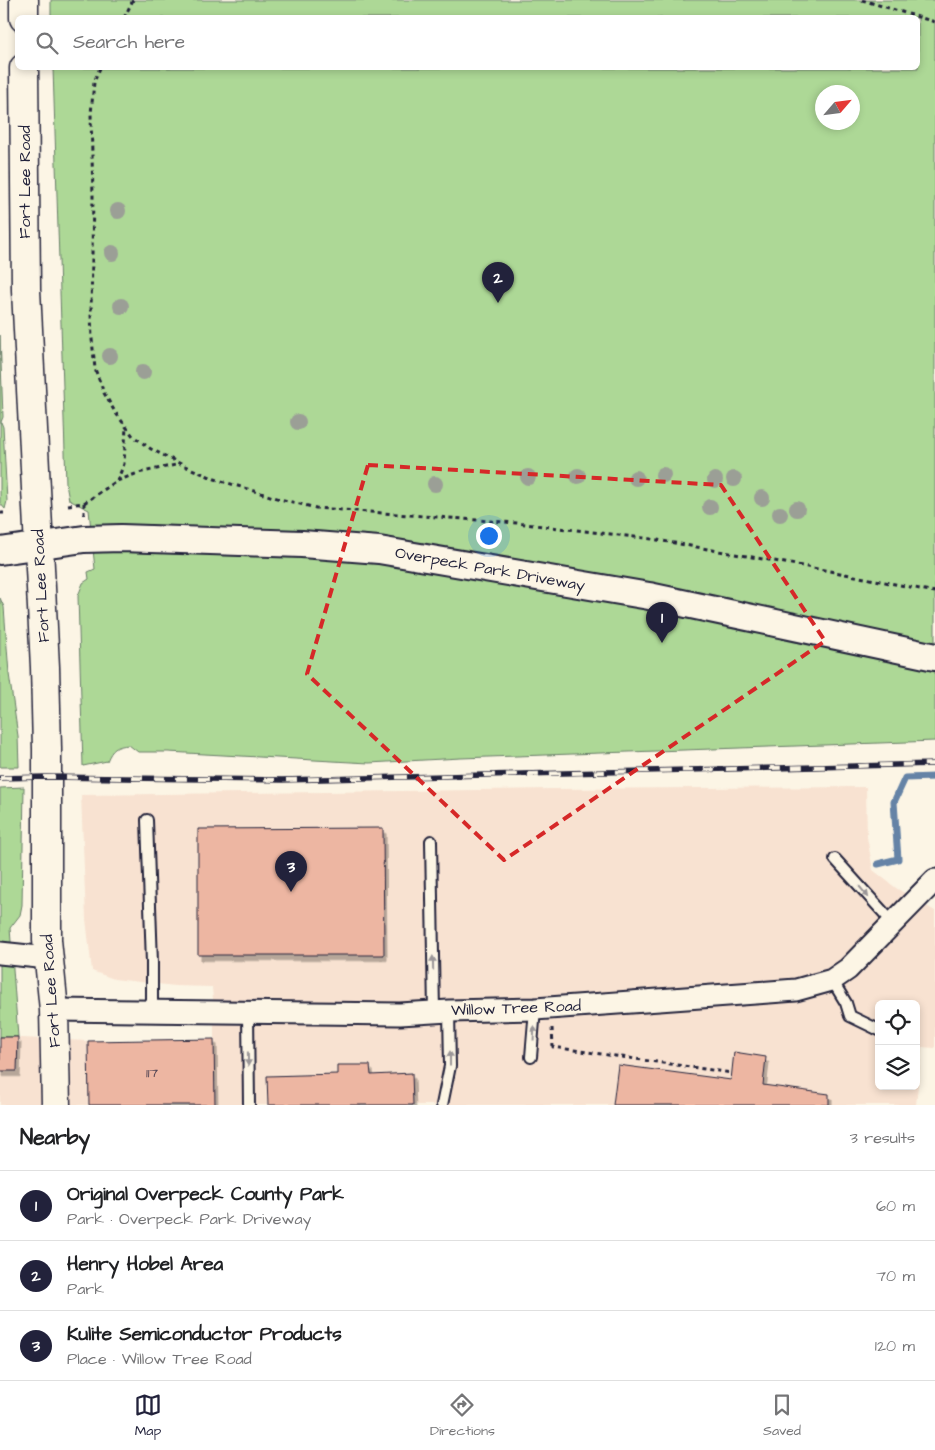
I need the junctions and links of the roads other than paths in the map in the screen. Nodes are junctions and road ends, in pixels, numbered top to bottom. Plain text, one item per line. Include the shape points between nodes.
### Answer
1 (24, 0) edge
2 (24, 15) edge
3 (24, 70) edge
4 (38, 546) junction
5 (0, 551) edge
6 (935, 657) edge
7 (147, 820) dead end
8 (431, 841) dead end
9 (835, 859) dead end
10 (935, 880) edge
11 (894, 924) junction
12 (0, 953) edge
13 (48, 958) junction
14 (832, 980) junction
15 (543, 1009) junction
16 (54, 1010) junction
17 (152, 1011) junction
18 (442, 1011) junction
19 (248, 1012) junction
20 (875, 1028) edge
21 (532, 1056) dead end
22 (56, 1105) edge
23 (249, 1105) edge
24 (442, 1105) edge

1 - 2 main road
3 - 4 main road, Fort Lee Road via 26,290
4 - 5 street, Overpeck Park Driveway
4 - 6 street, Overpeck Park Driveway via 84,539 150,538 379,550 649,596
4 - 13 main road, Fort Lee Road via 47,749
7 - 17 lane
18 -> 8 lane
9 -> 11 lane
10 - 11 street, Willow Tree Road
11 - 14 street, Willow Tree Road via 848,970
12 - 13 street
13 - 16 main road, Fort Lee Road
14 - 15 street, Willow Tree Road via 796,990
14 - 20 lane via 850,1016
15 - 18 street, Willow Tree Road
21 -> 15 lane
16 - 17 street, Willow Tree Road
16 - 22 main road, Fort Lee Road
17 - 19 street, Willow Tree Road
18 - 19 street, Willow Tree Road via 400,1014
24 -> 18 lane via 450,1066
19 -> 23 lane

